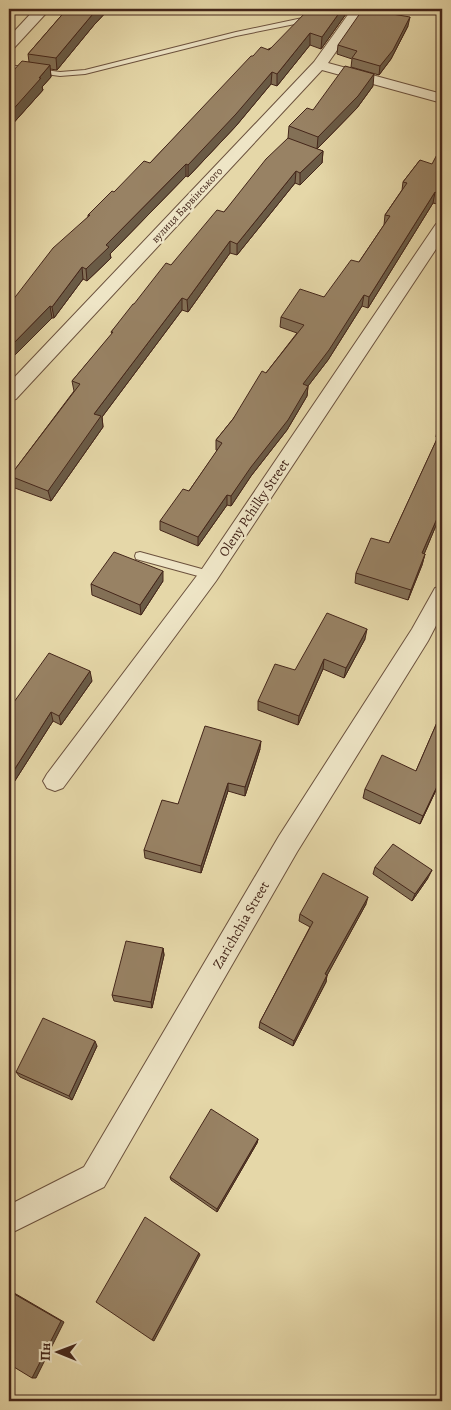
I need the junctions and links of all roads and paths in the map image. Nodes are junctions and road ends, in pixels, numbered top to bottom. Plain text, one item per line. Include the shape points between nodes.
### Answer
1 (43, 9) edge
2 (358, 9) edge
3 (9, 45) edge
4 (319, 65) junction
5 (9, 67) edge
6 (442, 99) edge
7 (442, 228) edge
8 (9, 394) edge
9 (140, 556) dead end
10 (209, 575) junction
11 (442, 594) edge
12 (54, 781) dead end
13 (9, 1220) edge

1 - 3 street
2 - 4 street, вулиця Барвінського
2 - 5 lane via 236,34 85,72 60,74
4 - 6 street
4 - 8 street, вулиця Барвінського
7 - 10 street, Oleny Pchilky Street
9 - 10 lane
10 - 12 street, Oleny Pchilky Street
11 - 13 street, Zarichchia Street via 420,636 288,844 94,1177

